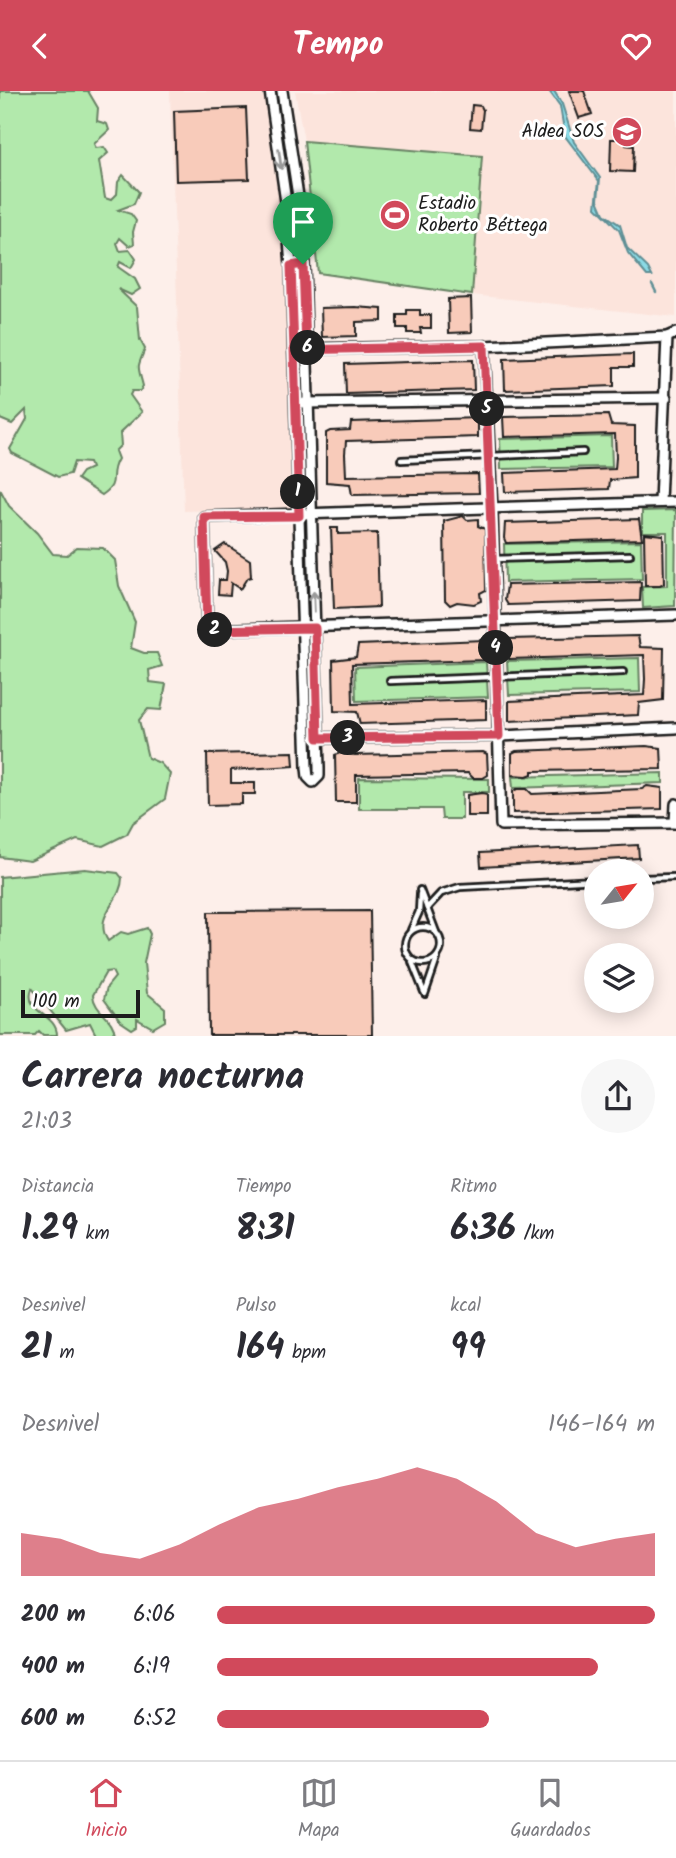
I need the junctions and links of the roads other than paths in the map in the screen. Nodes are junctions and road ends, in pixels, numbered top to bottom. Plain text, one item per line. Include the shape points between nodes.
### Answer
1 (270, 91) edge
2 (282, 91) edge
3 (303, 264) junction
4 (291, 266) junction
5 (672, 335) edge
6 (484, 346) junction
7 (306, 348) junction
8 (294, 350) junction
9 (666, 398) junction
10 (487, 402) junction
11 (308, 403) junction
12 (295, 404) junction
13 (663, 446) junction
14 (676, 446) edge
15 (583, 452) dead end
16 (489, 455) junction
17 (401, 460) dead end
18 (660, 502) junction
19 (676, 502) edge
20 (492, 508) junction
21 (311, 515) junction
22 (299, 516) junction
23 (630, 555) dead end
24 (494, 559) junction
25 (676, 615) edge
26 (495, 622) junction
27 (315, 628) junction
28 (303, 629) junction
29 (623, 672) dead end
30 (497, 679) junction
31 (390, 681) dead end
32 (676, 728) edge
33 (499, 736) junction
34 (306, 738) junction
35 (318, 738) junction
36 (676, 804) edge
37 (676, 823) edge
38 (676, 877) edge
39 (654, 878) edge
40 (584, 881) edge
41 (427, 908) junction
42 (410, 932) junction
43 (436, 933) junction
44 (439, 953) junction
45 (408, 955) junction

1 -> 4 street
2 - 3 street
3 - 4 street
3 - 7 street
4 - 8 street
5 - 6 street
5 - 9 street
6 - 7 street
6 - 10 street
7 - 8 street
7 - 11 street
8 - 12 street
9 - 10 street
9 - 13 street
10 - 11 street
10 - 16 street
11 - 12 street
11 - 21 street
12 - 22 street
13 - 14 street
13 - 18 street
15 - 16 lane
16 - 17 lane
16 - 20 street
18 - 19 street
18 - 20 street
20 - 21 street
20 - 24 street
21 - 22 street
27 -> 21 street
22 - 28 street
22 - 28 street via 204,517 207,630
23 - 24 lane
24 - 26 street
25 - 26 street
26 - 27 street
26 - 30 street
27 - 28 street
27 - 35 street
28 - 34 street
29 - 30 lane
30 - 31 lane
30 - 33 street
32 - 33 street
33 - 35 street
33 - 37 street via 501,825
34 - 35 street
34 - 35 street via 308,777 313,782 319,776
36 - 37 street
38 - 39 lane
40 - 41 lane via 460,887 441,893
41 - 42 lane via 420,890 419,912
41 - 43 lane
42 - 43 lane via 424,927
42 - 45 lane via 405,946
43 - 44 lane
44 - 45 lane via 427,963
44 - 45 lane via 425,994

